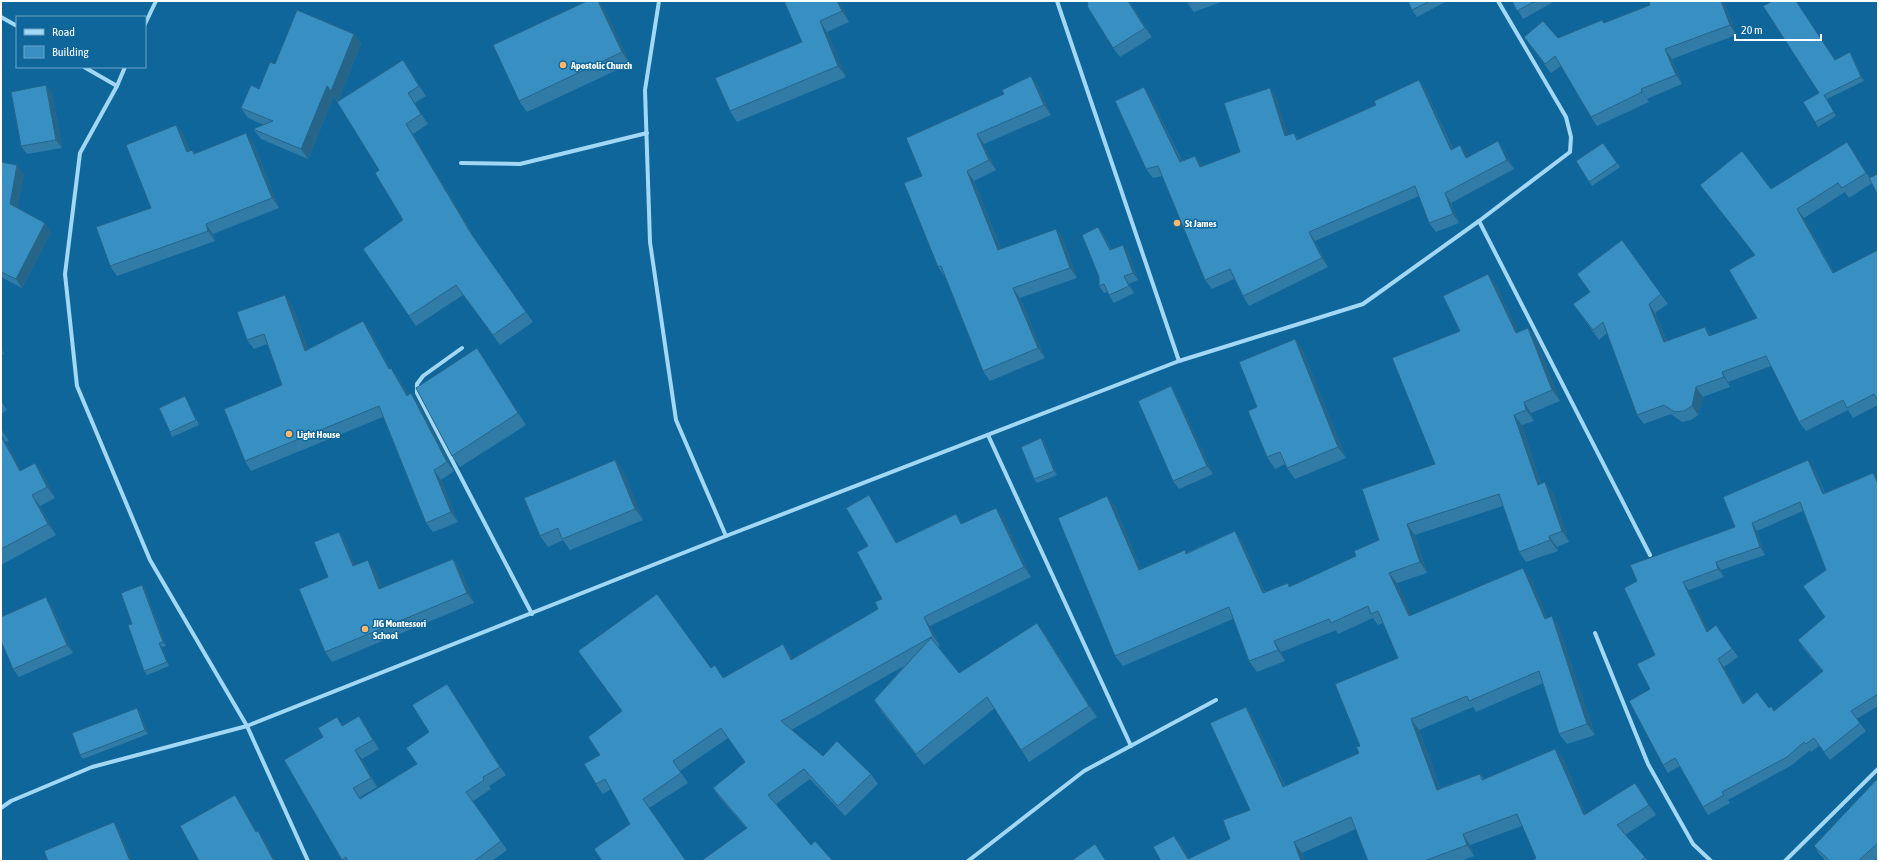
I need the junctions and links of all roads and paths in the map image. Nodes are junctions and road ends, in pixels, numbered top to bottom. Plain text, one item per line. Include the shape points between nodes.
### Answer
1 (156, 1) edge
2 (659, 1) edge
3 (1057, 1) edge
4 (1498, 1) edge
5 (1, 17) edge
6 (146, 22) edge
7 (16, 25) edge
8 (86, 68) edge
9 (125, 68) edge
10 (117, 86) junction
11 (647, 133) junction
12 (460, 163) dead end
13 (1479, 221) junction
14 (462, 348) dead end
15 (1179, 361) junction
16 (988, 435) junction
17 (726, 536) junction
18 (1650, 555) dead end
19 (532, 614) junction
20 (1594, 633) dead end
21 (1216, 700) dead end
22 (247, 726) junction
23 (1131, 746) junction
24 (1878, 769) edge
25 (1, 808) edge
26 (308, 861) edge
27 (968, 861) edge
28 (1711, 861) edge
29 (1785, 861) edge

1 - 6 street
2 - 11 street via 645,90
3 - 15 street
4 - 13 street via 1566,117 1571,137 1570,152
5 - 7 street
8 - 10 street
9 - 10 street
10 - 22 street via 80,153 65,274 77,386 150,560
11 - 12 street via 520,164
11 - 17 street via 650,242 676,420
13 - 15 street via 1363,304
13 - 18 street
14 - 19 street via 423,376 417,384 417,393
15 - 16 street
16 - 17 street
16 - 23 street
17 - 19 street
19 - 22 street
20 - 28 street via 1648,764 1693,844
21 - 23 street
22 - 25 street via 92,767 11,800
22 - 26 street
23 - 27 street via 1084,771
24 - 29 street

